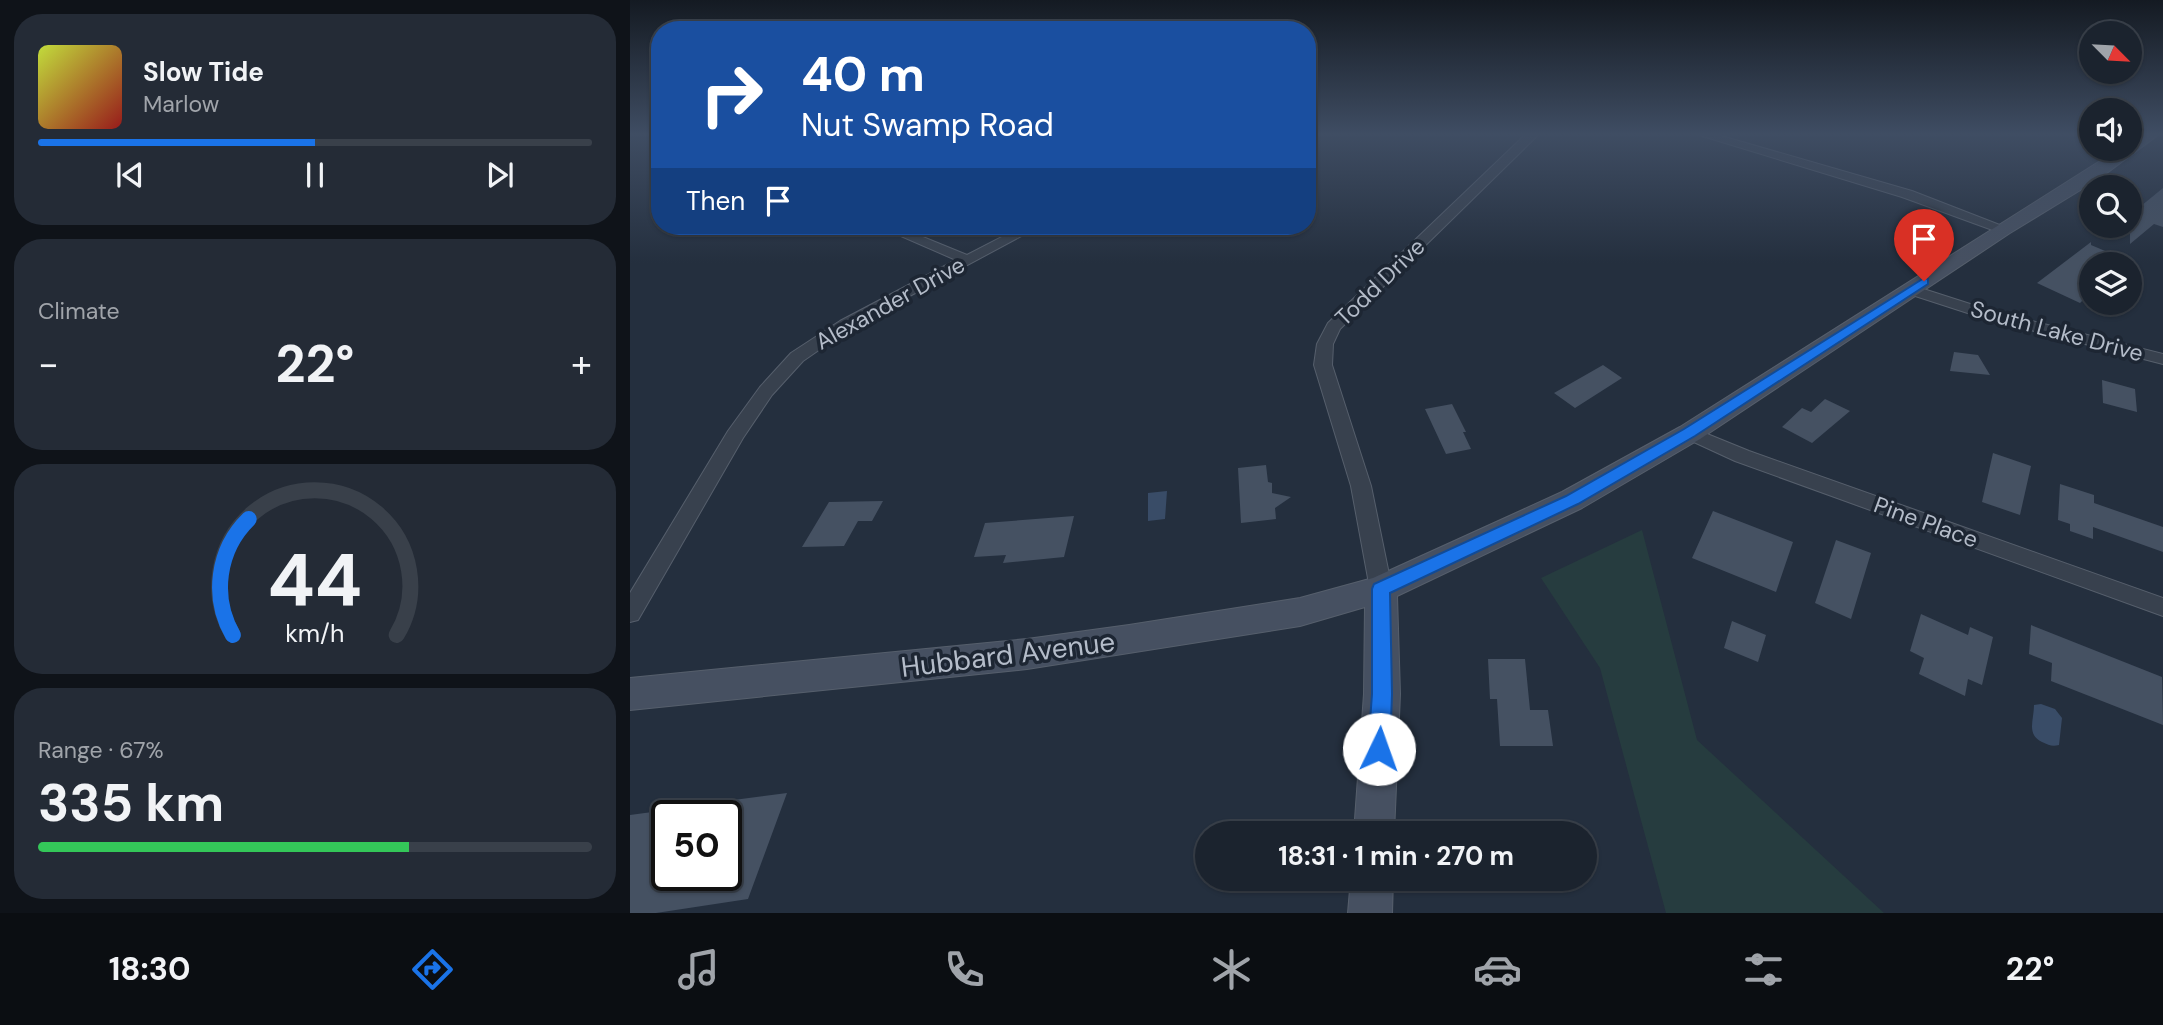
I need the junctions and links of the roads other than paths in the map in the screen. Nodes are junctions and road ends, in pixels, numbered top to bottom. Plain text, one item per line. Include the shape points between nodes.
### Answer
1 (1488, 178) edge
2 (1851, 178) edge
3 (2088, 178) edge
4 (2003, 229) junction
5 (907, 235) edge
6 (1016, 235) edge
7 (968, 260) junction
8 (1911, 290) junction
9 (2163, 359) edge
10 (1690, 433) junction
11 (1381, 589) junction
12 (2163, 607) edge
13 (630, 613) edge
14 (630, 694) edge
15 (1375, 821) edge
16 (1371, 891) edge
17 (1370, 913) edge

1 - 11 street, Todd Drive via 1334,326 1323,349 1323,365 1361,486
2 - 4 street
3 - 4 main road, Hubbard Avenue
4 - 8 main road, Hubbard Avenue
5 - 7 street
6 - 7 street, Alexander Drive
7 - 13 street, Alexander Drive via 846,324 797,357 735,435
8 - 9 street, South Lake Drive
8 - 10 main road, Hubbard Avenue
10 - 11 main road, Hubbard Avenue via 1572,500
10 - 12 street, Pine Place via 1742,456
11 - 14 main road, Hubbard Avenue via 1300,612 1129,640
11 - 15 main road via 1382,694
16 - 17 main road

